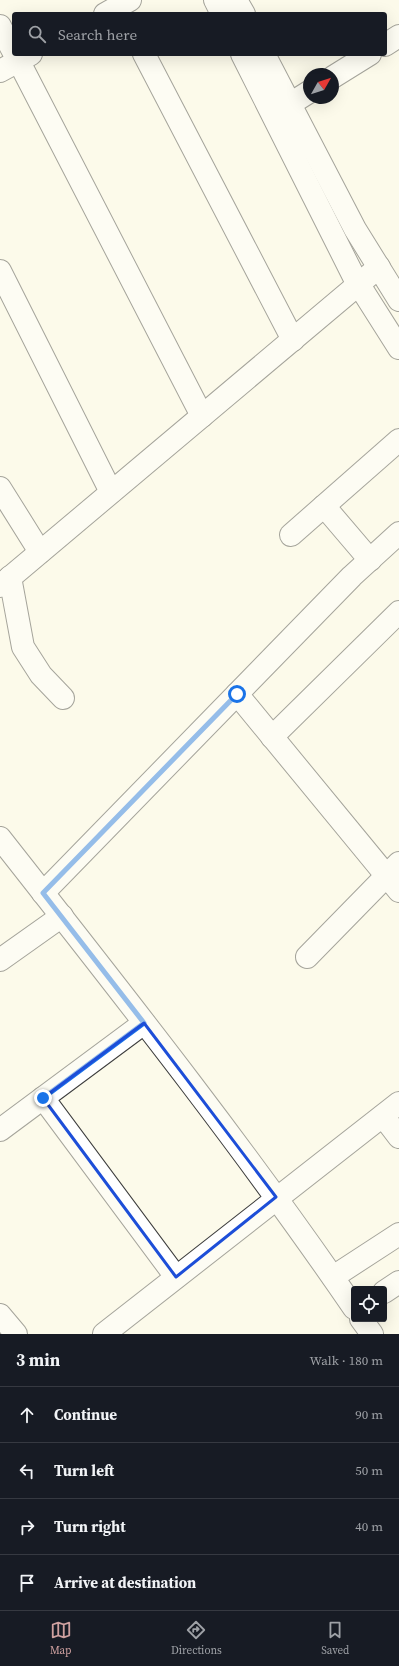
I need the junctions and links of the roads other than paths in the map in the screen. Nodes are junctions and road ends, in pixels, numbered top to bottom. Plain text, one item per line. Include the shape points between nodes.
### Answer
1 (215, 0) edge
2 (236, 0) edge
3 (221, 12) edge
4 (243, 12) edge
5 (0, 26) edge
6 (399, 36) edge
7 (387, 44) edge
8 (12, 51) edge
9 (145, 56) edge
10 (243, 56) edge
11 (265, 56) edge
12 (367, 56) edge
13 (16, 59) edge
14 (339, 73) edge
15 (303, 96) edge
16 (290, 104) junction
17 (379, 268) junction
18 (0, 271) edge
19 (359, 284) junction
20 (398, 298) edge
21 (377, 313) junction
22 (292, 340) junction
23 (399, 348) edge
24 (202, 416) junction
25 (399, 440) edge
26 (0, 488) edge
27 (111, 492) junction
28 (324, 506) junction
29 (399, 533) edge
30 (291, 535) dead end
31 (40, 552) junction
32 (370, 560) junction
33 (5, 581) edge
34 (399, 612) edge
35 (237, 694) junction
36 (63, 698) dead end
37 (272, 737) junction
38 (0, 838) edge
39 (395, 877) edge
40 (43, 893) junction
41 (62, 916) junction
42 (308, 957) dead end
43 (0, 960) edge
44 (144, 1023) junction
45 (43, 1098) junction
46 (391, 1110) edge
47 (0, 1130) edge
48 (399, 1137) edge
49 (276, 1197) junction
50 (399, 1234) edge
51 (176, 1277) junction
52 (332, 1277) junction
53 (399, 1282) edge
54 (387, 1290) edge
55 (351, 1304) edge
56 (0, 1315) edge
57 (363, 1322) edge
58 (109, 1332) edge
59 (16, 1334) edge
60 (372, 1334) edge

1 - 3 street
2 - 4 street
5 - 8 street
6 - 7 street
9 - 22 street
10 - 19 street
11 - 16 street
12 - 14 street
13 - 24 street
15 - 16 street
16 - 17 street
17 - 19 street
17 - 20 street
18 - 27 street
19 - 21 street
19 - 22 street
20 - 21 street
21 - 23 street
22 - 24 street
24 - 27 street
25 - 28 street
26 - 31 street
27 - 31 street
28 - 30 street
28 - 32 street
29 - 32 street
31 - 33 street
32 - 35 street
33 - 36 street via 24,647 41,675
34 - 37 street
35 - 37 street
35 - 40 street
37 - 39 street
38 - 40 street
39 - 42 street
40 - 41 street
41 - 43 street
41 - 44 street
44 - 45 street
44 - 49 street
45 - 47 street
45 - 51 street
46 - 48 street
46 - 49 street
49 - 51 street
49 - 52 street
50 - 52 street
51 - 58 street
52 - 55 street
53 - 54 street
56 - 59 street
57 - 60 street

